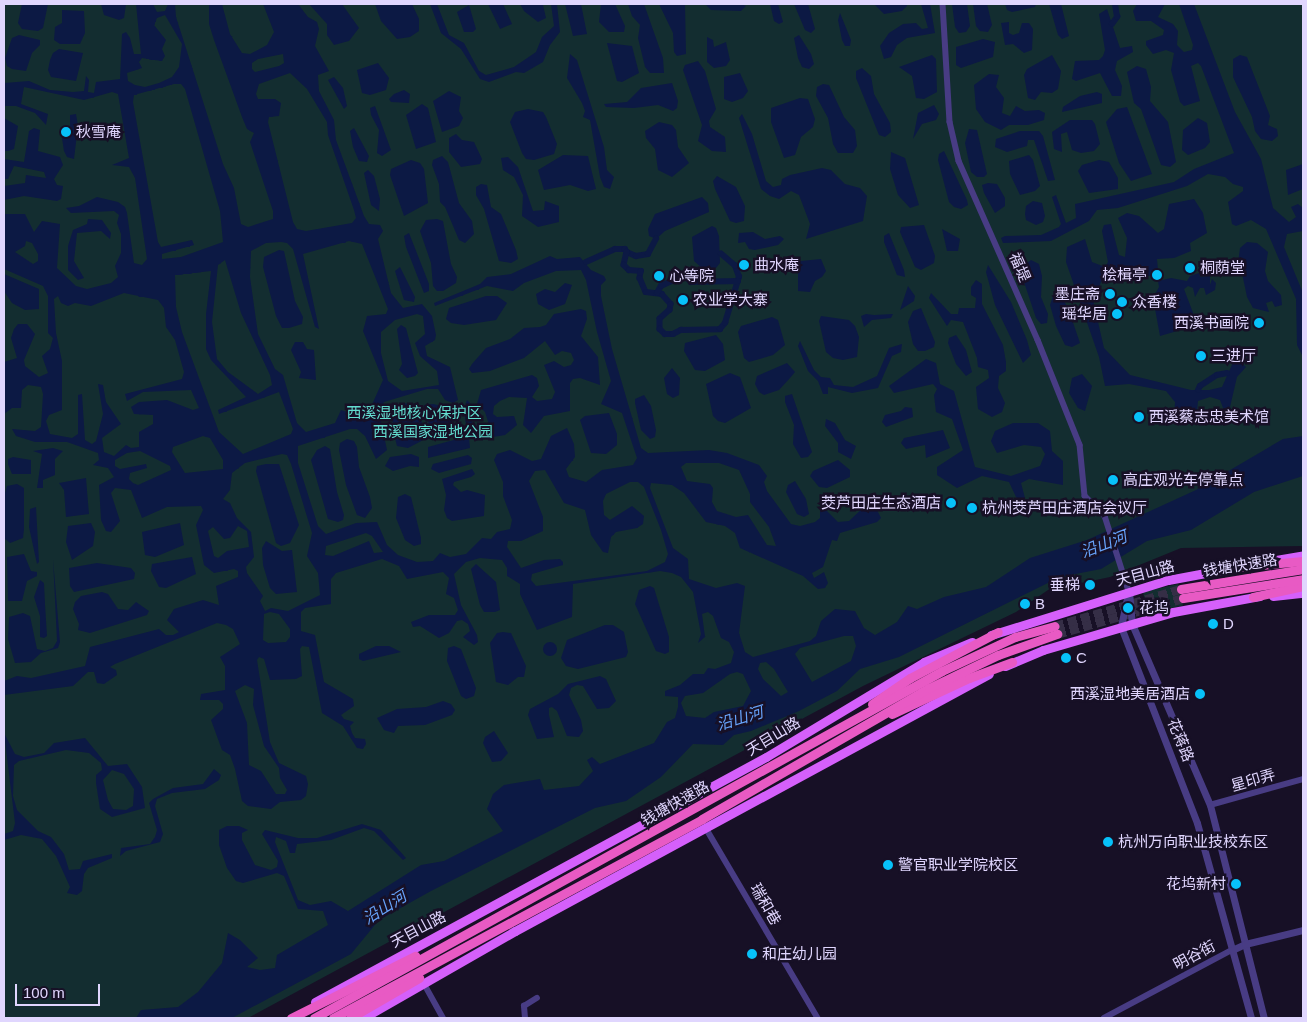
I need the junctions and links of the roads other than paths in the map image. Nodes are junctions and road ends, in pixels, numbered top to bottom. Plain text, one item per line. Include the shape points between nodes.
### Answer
1 (942, 4) edge
2 (1303, 555) edge
3 (1303, 561) edge
4 (1238, 567) junction
5 (1303, 568) edge
6 (1303, 579) edge
7 (1303, 586) edge
8 (1129, 591) junction
9 (1303, 593) edge
10 (1253, 597) junction
11 (1132, 624) junction
12 (1121, 627) junction
13 (998, 632) junction
14 (1012, 662) junction
15 (834, 730) junction
16 (827, 747) junction
17 (1303, 779) edge
18 (1210, 805) junction
19 (706, 828) junction
20 (477, 928) junction
21 (1303, 930) edge
22 (483, 937) junction
23 (1245, 944) junction
24 (1232, 950) junction
25 (425, 985) junction
26 (537, 998) dead end
27 (287, 1018) edge
28 (291, 1018) edge
29 (314, 1018) edge
30 (333, 1018) edge
31 (350, 1018) edge
32 (363, 1018) edge
33 (443, 1018) edge
34 (526, 1018) edge
35 (818, 1018) edge
36 (1104, 1018) edge
37 (1251, 1018) edge
38 (1264, 1018) edge

1 - 8 street, 福堤 via 950,122 959,161 1038,340 1080,445 1085,496 1106,516
2 - 4 main road, 天目山路
3 - 4 highway
4 - 8 main road, 天目山路
5 - 6 highway, 钱塘快速路 via 1182,594
7 - 10 highway
8 - 11 street, 花蒋路
8 - 12 street
8 - 13 main road, 天目山路
9 - 10 main road
10 - 11 main road via 1173,612
11 - 12 main road
11 - 18 street, 花蒋路
12 - 14 main road
12 - 24 street, 花蒋路 via 1188,797
13 - 15 highway via 910,678
13 - 27 main road, 天目山路 via 924,662 766,757
14 - 16 highway via 968,678
14 - 19 main road
15 - 16 highway, 钱塘快速路 via 963,660 1015,637 1056,630 929,688
15 - 20 highway, 钱塘快速路
16 - 22 highway, 钱塘快速路 via 702,820
17 - 18 street, 星印弄
18 - 23 street, 花蒋路
19 - 25 main road
19 - 35 street, 瑞和巷
20 - 28 highway
20 - 29 highway, 钱塘快速路
21 - 23 street, 明谷街
22 - 30 highway, 钱塘快速路
22 - 31 highway
23 - 24 street, 明谷街
23 - 38 street, 花蒋路
24 - 36 street, 明谷街
24 - 37 street, 花蒋路
25 - 32 main road
25 - 33 street
26 - 34 street via 524,1006

